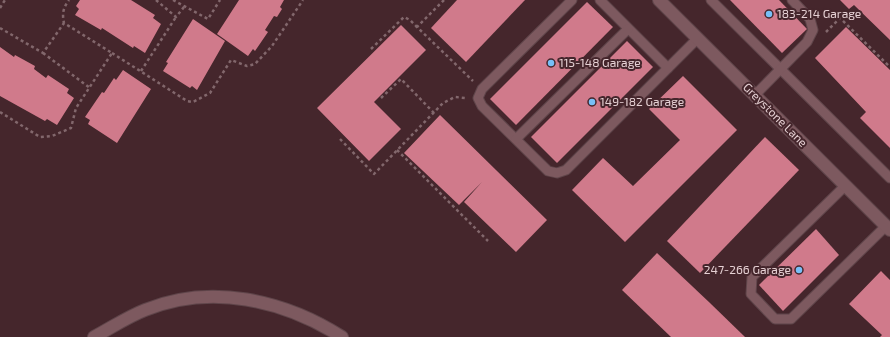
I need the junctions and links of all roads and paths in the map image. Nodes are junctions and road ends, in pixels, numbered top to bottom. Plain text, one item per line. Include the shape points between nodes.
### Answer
1 (5, 0) edge
2 (69, 0) edge
3 (156, 0) edge
4 (173, 0) edge
5 (220, 0) edge
6 (303, 0) edge
7 (444, 0) edge
8 (572, 0) edge
9 (600, 0) edge
10 (659, 0) edge
11 (711, 0) edge
12 (792, 0) edge
13 (184, 7) junction
14 (0, 8) edge
15 (176, 17) junction
16 (64, 23) junction
17 (417, 27) junction
18 (0, 28) edge
19 (628, 28) junction
20 (813, 30) junction
21 (698, 38) junction
22 (370, 49) dead end
23 (43, 53) junction
24 (112, 53) junction
25 (890, 67) edge
26 (668, 68) junction
27 (781, 69) junction
28 (141, 71) junction
29 (90, 88) junction
30 (480, 93) junction
31 (755, 95) junction
32 (381, 98) dead end
33 (0, 112) edge
34 (434, 113) junction
35 (340, 139) dead end
36 (516, 139) junction
37 (397, 150) junction
38 (890, 178) edge
39 (845, 186) junction
40 (888, 228) edge
41 (488, 241) dead end
42 (94, 337) edge
43 (342, 337) edge

1 - 14 path
2 - 16 path via 62,15
3 - 15 path
4 - 13 path
5 - 13 path via 208,19
6 - 28 path via 255,64 247,66 231,60 210,93 193,102 187,101
7 - 17 path
8 - 30 lane
9 - 19 lane
10 - 21 street, Greystone Lane
11 - 27 lane
12 - 20 lane via 810,19
13 - 15 path
15 - 28 path
16 - 23 path
16 - 24 path
17 - 22 path via 404,17
17 - 30 path
18 - 23 path
19 - 26 lane
19 - 36 lane
20 - 25 path via 825,33 840,18
20 - 27 lane via 807,42
21 - 26 lane
21 - 31 street, Greystone Lane
23 - 29 path
24 - 28 path
24 - 29 path
26 - 36 lane via 566,170 557,173 548,171
27 - 31 lane
27 - 38 lane
29 - 33 path via 76,108 71,128 52,136 40,137
30 - 34 path via 455,97 443,103
30 - 36 lane via 482,106
31 - 39 street, Greystone Lane
32 - 34 path via 401,79
34 - 37 path
35 - 37 path via 374,174
37 - 41 path
39 - 40 street, Greystone Lane
39 - 40 lane via 752,277 751,294 775,319 791,320
42 - 43 street via 146,310 166,303 209,296 234,297 277,306 317,322

